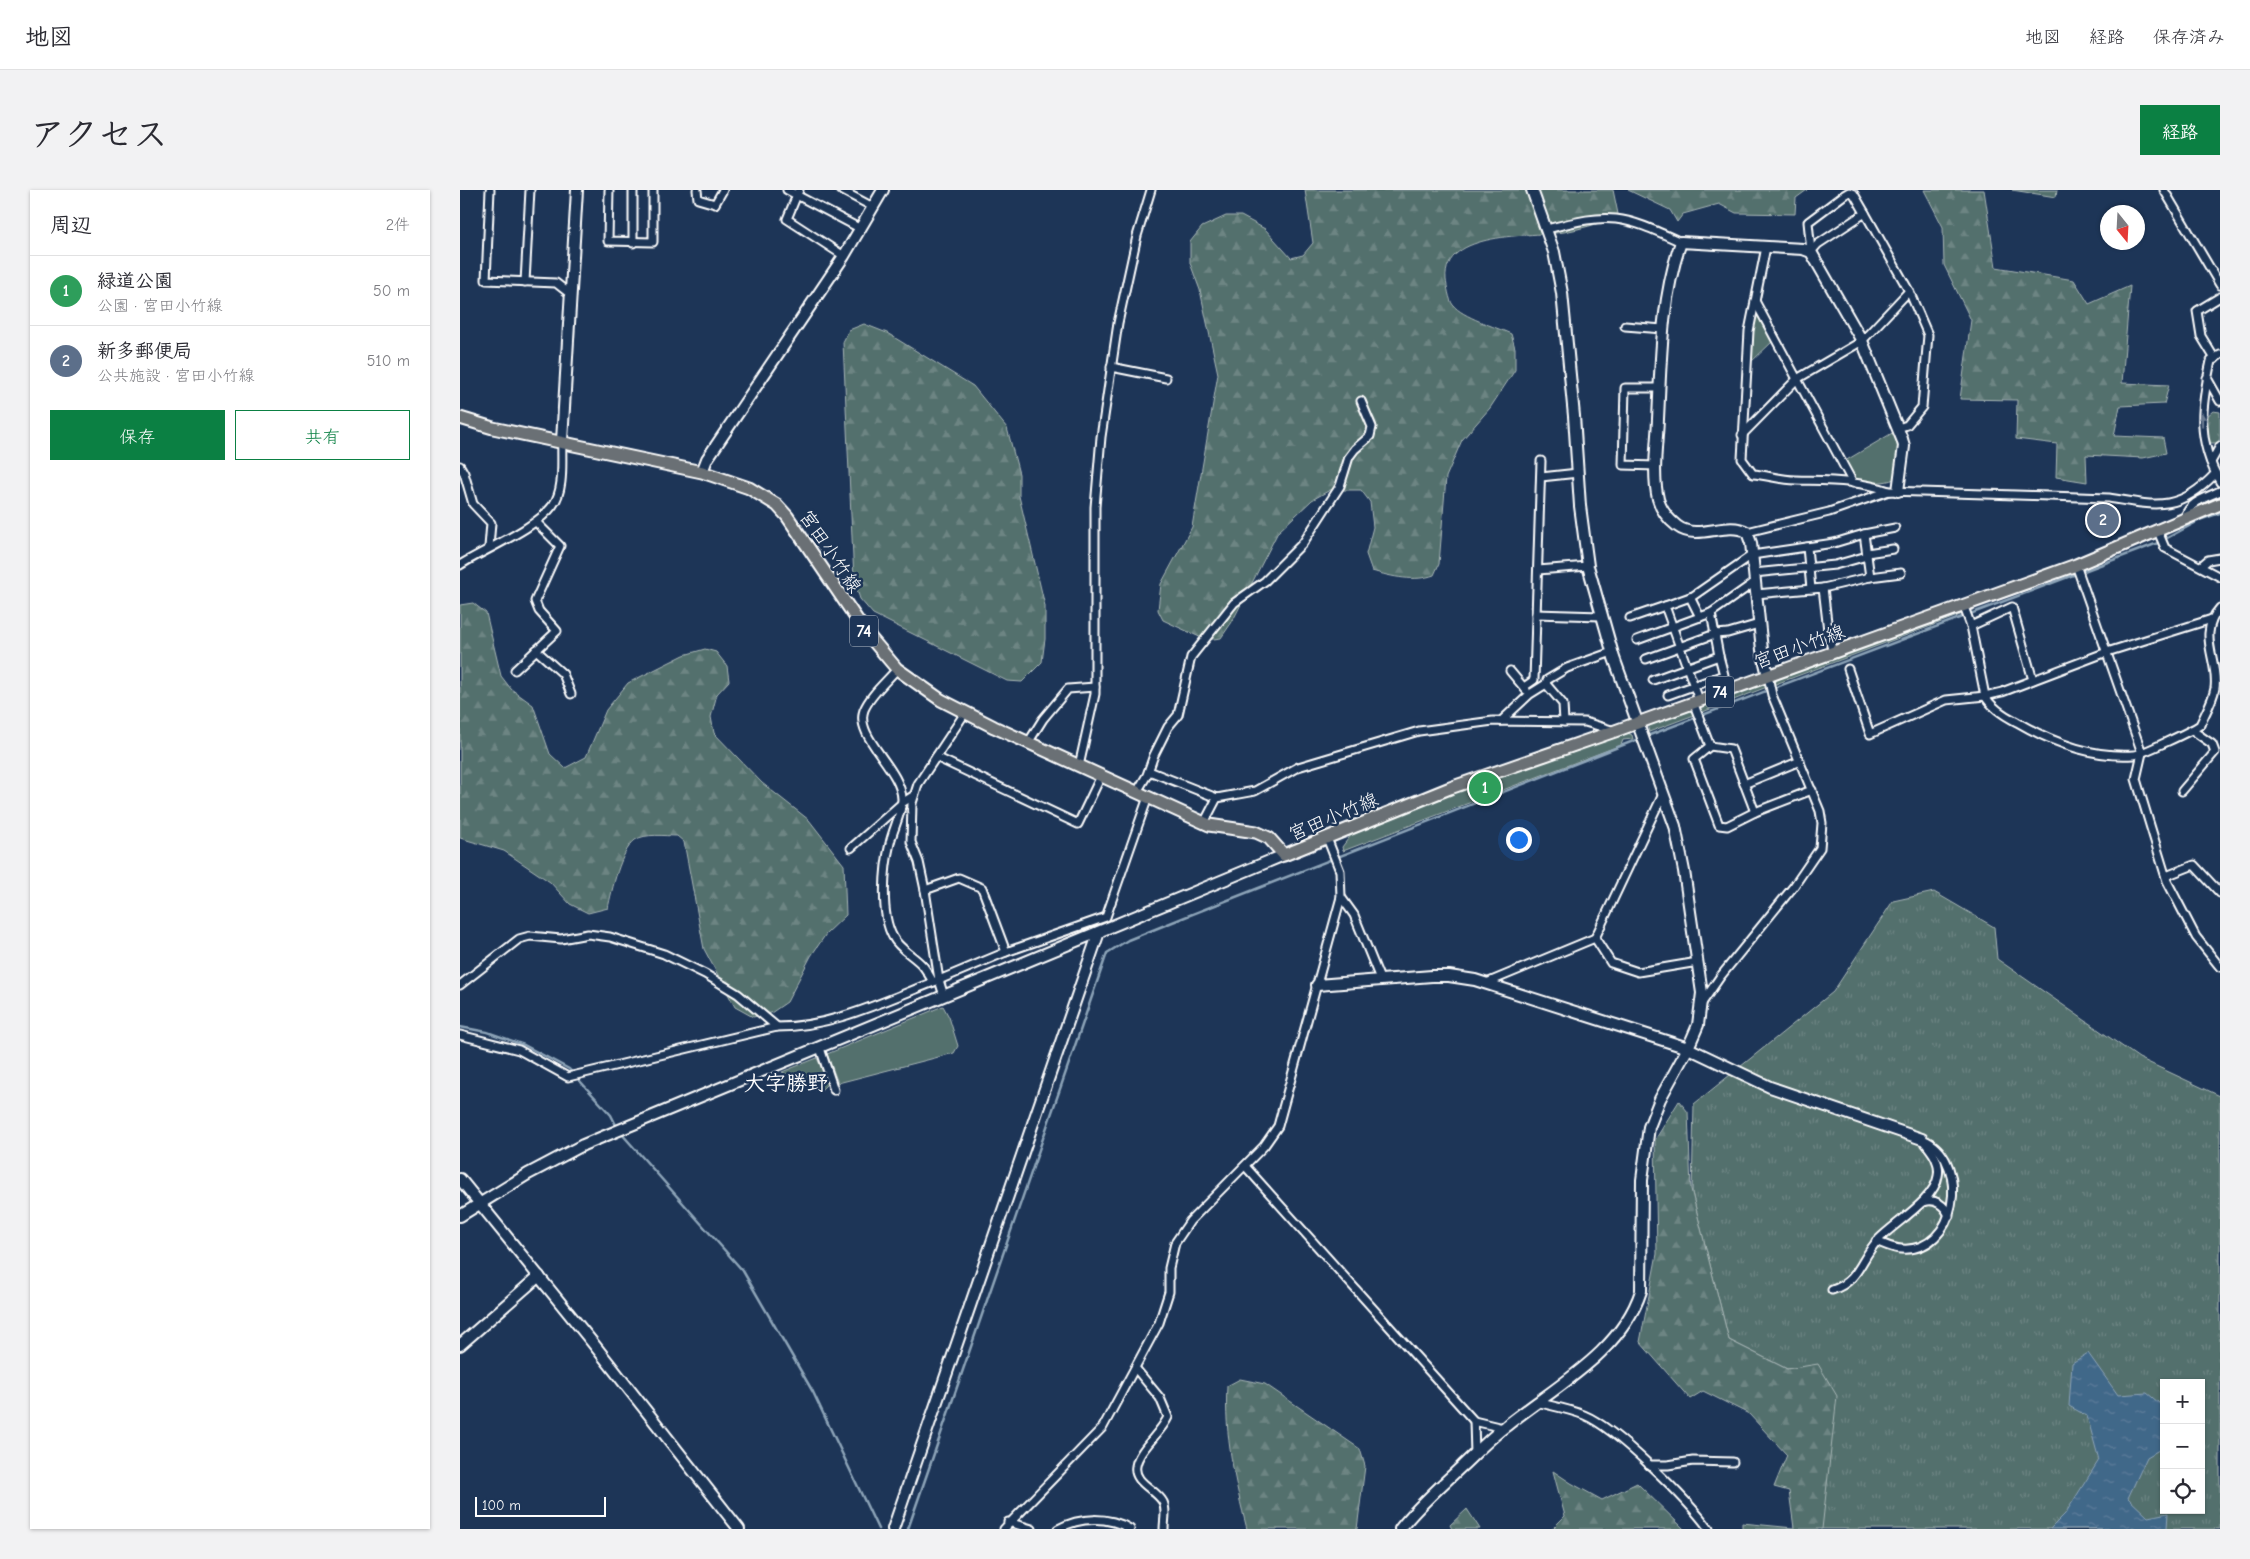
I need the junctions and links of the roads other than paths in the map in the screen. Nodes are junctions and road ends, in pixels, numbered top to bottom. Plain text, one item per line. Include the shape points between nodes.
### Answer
1 (490, 190) edge
2 (530, 190) edge
3 (577, 190) edge
4 (609, 190) edge
5 (632, 190) edge
6 (653, 190) edge
7 (697, 190) edge
8 (723, 190) edge
9 (788, 190) edge
10 (841, 190) edge
11 (882, 190) edge
12 (1151, 190) edge
13 (1532, 190) edge
14 (2164, 190) edge
15 (798, 193) edge
16 (873, 207) junction
17 (1865, 213) junction
18 (861, 229) junction
19 (1547, 229) junction
20 (1681, 242) junction
21 (633, 243) junction
22 (1766, 248) junction
23 (1811, 252) junction
24 (844, 256) junction
25 (525, 282) junction
26 (2220, 285) edge
27 (1909, 290) junction
28 (570, 294) junction
29 (2220, 296) edge
30 (1755, 301) junction
31 (1625, 326) dead end
32 (1663, 329) junction
33 (1862, 341) junction
34 (2217, 357) edge
35 (1111, 368) junction
36 (1166, 378) dead end
37 (2207, 378) junction
38 (1797, 379) junction
39 (1659, 388) junction
40 (2220, 401) edge
41 (1361, 402) dead end
42 (460, 418) edge
43 (1898, 428) junction
44 (1742, 435) junction
45 (562, 441) junction
46 (2220, 446) edge
47 (1541, 461) dead end
48 (2211, 462) junction
49 (460, 466) edge
50 (1656, 466) junction
51 (702, 472) junction
52 (1578, 473) junction
53 (2216, 474) junction
54 (1541, 477) junction
55 (2220, 482) edge
56 (1853, 483) junction
57 (1894, 491) junction
58 (2220, 491) edge
59 (2220, 504) edge
60 (2185, 517) junction
61 (536, 522) junction
62 (1895, 528) dead end
63 (2157, 529) junction
64 (1747, 532) junction
65 (1864, 534) junction
66 (490, 547) junction
67 (1807, 547) junction
68 (1894, 549) dead end
69 (1752, 555) junction
70 (1867, 555) junction
71 (2220, 558) edge
72 (460, 565) edge
73 (1588, 566) junction
74 (2201, 566) junction
75 (1809, 568) junction
76 (2077, 568) junction
77 (1538, 570) junction
78 (1901, 573) dead end
79 (1754, 577) junction
80 (1870, 577) junction
81 (2220, 577) edge
82 (1823, 588) junction
83 (1811, 589) junction
84 (1756, 594) junction
85 (1690, 597) junction
86 (1665, 606) junction
87 (2220, 608) edge
88 (1965, 610) junction
89 (1711, 613) junction
90 (1536, 614) junction
91 (1601, 616) junction
92 (1700, 617) junction
93 (1630, 618) dead end
94 (2212, 619) junction
95 (1759, 624) junction
96 (1970, 624) junction
97 (1672, 627) junction
98 (1715, 634) junction
99 (1637, 640) dead end
100 (1680, 647) junction
101 (536, 650) junction
102 (1612, 652) junction
103 (1833, 652) junction
104 (2107, 652) junction
105 (1719, 656) junction
106 (1646, 659) dead end
107 (1687, 667) junction
108 (898, 669) junction
109 (1848, 669) dead end
110 (516, 670) dead end
111 (1510, 671) dead end
112 (1653, 680) dead end
113 (2033, 680) junction
114 (1769, 681) junction
115 (1546, 684) junction
116 (1694, 686) junction
117 (2218, 686) edge
118 (1095, 687) junction
119 (1524, 687) junction
120 (572, 694) dead end
121 (1530, 694) junction
122 (1668, 695) dead end
123 (1985, 696) junction
124 (1696, 701) junction
125 (965, 713) junction
126 (1501, 721) junction
127 (1564, 722) junction
128 (1636, 723) junction
129 (2192, 730) junction
130 (1615, 731) junction
131 (1028, 743) junction
132 (1710, 746) junction
133 (2142, 753) junction
134 (936, 757) junction
135 (1800, 761) junction
136 (1079, 766) junction
137 (1149, 771) junction
138 (1100, 776) junction
139 (1744, 784) junction
140 (1812, 790) junction
141 (2182, 790) dead end
142 (1664, 792) junction
143 (1142, 794) junction
144 (913, 796) junction
145 (1217, 798) junction
146 (902, 803) junction
147 (1755, 812) junction
148 (1204, 822) junction
149 (1327, 838) junction
150 (851, 848) dead end
151 (1284, 855) junction
152 (2166, 876) junction
153 (925, 890) junction
154 (2220, 893) edge
155 (1341, 897) junction
156 (1099, 932) junction
157 (1595, 938) junction
158 (1006, 952) junction
159 (1698, 962) junction
160 (2220, 967) edge
161 (1380, 980) junction
162 (936, 981) junction
163 (1484, 984) junction
164 (460, 985) edge
165 (1317, 985) junction
166 (944, 996) junction
167 (1702, 1003) junction
168 (777, 1027) junction
169 (460, 1035) edge
170 (820, 1048) junction
171 (1688, 1048) junction
172 (834, 1087) dead end
173 (1922, 1139) junction
174 (1245, 1166) junction
175 (460, 1179) edge
176 (1921, 1202) junction
177 (480, 1203) junction
178 (460, 1216) edge
179 (1949, 1217) junction
180 (1876, 1241) junction
181 (540, 1276) junction
182 (1832, 1290) dead end
183 (460, 1345) edge
184 (1136, 1369) junction
185 (1536, 1402) junction
186 (1474, 1421) junction
187 (1503, 1428) junction
188 (1475, 1454) junction
189 (1733, 1462) dead end
190 (1649, 1465) junction
191 (1008, 1522) junction
192 (738, 1529) edge
193 (893, 1529) edge
194 (1004, 1529) edge
195 (1032, 1529) edge
196 (1058, 1529) edge
197 (1130, 1529) edge
198 (1164, 1529) edge
199 (1400, 1529) edge
200 (1709, 1529) edge

1 - 25 street via 486,280
2 - 25 street
3 - 28 street
4 - 21 street via 608,241
5 - 21 street
6 - 21 street via 653,242
7 - 8 street via 698,199 716,204
9 - 15 street
10 - 16 street
11 - 16 street
12 - 35 street via 1137,236
13 - 19 street
14 - 26 street
15 - 18 street
15 - 24 street via 786,219
16 - 18 street
17 - 23 street
17 - 23 street via 1854,194 1849,192 1837,200 1808,222
17 - 27 street
18 - 24 street
19 - 20 street via 1605,217 1639,223
19 - 52 street via 1562,293
20 - 22 street
20 - 32 street via 1667,288
22 - 23 street
22 - 30 street
23 - 33 street
24 - 51 street via 706,459
25 - 28 street via 556,283
27 - 33 street
27 - 43 street via 1928,335 1922,407 1907,425
28 - 45 street
29 - 34 street via 2197,311 2201,336
30 - 38 street
30 - 44 street via 1749,331
31 - 32 street
32 - 39 street
33 - 38 street
33 - 43 street
34 - 37 street via 2211,361
35 - 36 street
35 - 118 street via 1095,507
37 - 40 street
48 -> 37 street via 2202,426
38 - 44 street
38 - 56 street
39 - 50 street
39 - 50 street via 1625,388 1623,465
41 - 137 street via 1372,426 1370,436 1355,448 1340,486 1303,543 1266,581 1234,603 1191,657 1178,715 1168,727
42 - 45 main road, 宮田小竹線 / 74
43 - 57 street via 1904,446
44 - 56 street via 1742,459 1752,474
45 - 51 main road, 宮田小竹線 / 74
45 - 61 street via 558,494 554,505
46 - 48 street
47 - 54 street
48 - 53 street
49 - 66 street via 473,504 491,523
50 - 64 street via 1659,501 1663,511 1677,526 1684,531 1736,529
51 - 108 main road, 宮田小竹線 / 74 via 749,488 777,504 864,630
52 - 54 street
52 - 73 street
53 - 55 street
53 - 57 street via 2206,484 2177,500 2156,505 2109,498
54 - 77 street
56 - 57 street
57 - 64 street via 1829,512
58 - 60 street via 2196,502 2188,508
59 - 60 main road, 宮田小竹線 / 74
60 - 63 main road, 宮田小竹線 / 74
61 - 66 street
61 - 101 street via 560,546 535,600 539,611 557,631
62 - 65 street
63 - 74 street via 2165,548
63 - 76 main road, 宮田小竹線 / 74
64 - 69 street
65 - 67 street
65 - 70 street
66 - 72 street
67 - 69 street
67 - 75 street
68 - 70 street
69 - 79 street
69 - 85 street
70 - 75 street via 1835,565
70 - 80 street
71 - 74 street via 2208,560
73 - 77 street
73 - 91 street
74 - 81 street
75 - 79 street
75 - 83 street
76 - 88 main road, 宮田小竹線 / 74
76 - 104 street
77 - 90 street
78 - 80 street
79 - 84 street
79 - 89 street
80 - 82 street
82 - 83 street
82 - 103 street
83 - 84 street
84 - 95 street
85 - 86 street
85 - 92 street
86 - 93 street
86 - 97 street
87 - 94 street
88 - 96 street
88 - 103 main road, 宮田小竹線 / 74
89 - 92 street
89 - 98 street
90 - 91 street
90 - 119 street via 1534,680
91 - 102 street
92 - 97 street
94 - 104 street
94 - 117 street via 2209,647
95 - 98 street via 1728,634
95 - 114 street
96 - 113 street via 2012,608
96 - 123 street
97 - 99 street
97 - 100 street
98 - 100 street
98 - 105 street
100 - 106 street
100 - 107 street
101 - 110 street
101 - 120 street via 563,674
102 - 115 street via 1567,668 1547,680
102 - 128 street
103 - 114 main road, 宮田小竹線 / 74
104 - 113 street
104 - 133 street
105 - 107 street
105 - 116 street via 1724,674
107 - 112 street
107 - 116 street
108 - 125 main road, 宮田小竹線 / 74
108 - 146 street via 870,700 863,716 866,732 896,778
109 - 123 street via 1870,734 1946,700
111 - 119 street
113 - 123 street
114 - 124 main road, 宮田小竹線 / 74
114 - 135 street
115 - 121 street
115 - 127 street via 1562,704
116 - 122 street
116 - 124 street
117 - 129 street via 2200,725
118 - 131 street via 1068,689
118 - 136 street
119 - 121 street
121 - 126 street
123 - 133 street via 2004,715 2052,742 2117,755
124 - 128 main road, 宮田小竹線 / 74
124 - 132 street via 1697,714
125 - 131 main road, 宮田小竹線 / 74
125 - 134 street
126 - 127 street
126 - 145 street via 1419,732 1298,767 1255,791
127 - 130 street via 1585,722
128 - 130 main road, 宮田小竹線 / 74
128 - 142 street
129 - 133 street
129 - 141 street via 2212,744 2215,752
130 - 149 main road, 宮田小竹線 / 74 via 1450,788
131 - 136 main road, 宮田小竹線 / 74
132 - 139 street via 1731,749
132 - 147 street via 1694,759 1719,825 1727,826
133 - 152 street via 2136,779
134 - 138 street via 1078,824
134 - 144 street
135 - 139 street
135 - 140 street
136 - 138 main road, 宮田小竹線 / 74
137 - 143 street
137 - 145 street
138 - 143 main road, 宮田小竹線 / 74
139 - 147 street
140 - 147 street
140 - 167 street via 1822,823 1820,848
142 - 157 street
142 - 159 street via 1675,826
143 - 148 main road, 宮田小竹線 / 74
143 - 158 street via 1106,917
144 - 146 street
144 - 153 street via 911,842 920,862
145 - 148 street
146 - 150 street
146 - 162 street via 886,867 884,891 888,928 896,943
148 - 151 main road, 宮田小竹線 / 74 via 1256,832 1269,838
149 - 151 main road, 宮田小竹線 / 74
149 - 155 street via 1340,871
151 - 156 street
152 - 154 street via 2194,865
152 - 160 street via 2196,937
153 - 158 street via 959,878 982,888
153 - 162 street
155 - 161 street via 1354,915
155 - 165 street
156 - 166 street
156 - 193 street
157 - 159 street via 1611,963 1638,972
157 - 163 street
158 - 162 street
159 - 167 street
161 - 163 street via 1449,976
161 - 165 street
162 - 166 street
162 - 168 street via 830,1021
163 - 171 street
164 - 168 street via 519,939 530,936 561,939 588,934 610,937 664,954 705,974 738,994
165 - 174 street via 1278,1126
166 - 170 street
167 - 171 street via 1698,1025
168 - 169 street via 568,1077 512,1048
170 - 172 street
170 - 177 street via 613,1132 554,1160
171 - 173 street via 1770,1087
171 - 185 street via 1660,1099 1649,1127 1642,1180 1640,1291 1635,1309 1611,1342
173 - 176 street via 1934,1154 1939,1175 1937,1183
173 - 179 street via 1942,1152 1949,1167 1952,1182
174 - 184 street via 1190,1220 1175,1242 1169,1268 1169,1292 1159,1323
174 - 186 street
175 - 177 street
176 - 179 street via 1934,1201 1942,1205
176 - 180 street
177 - 178 street
177 - 181 street
179 - 180 street via 1938,1234 1919,1246 1900,1249
180 - 182 street via 1847,1284
181 - 183 street
181 - 192 street
184 - 191 street via 1104,1427
184 - 198 street via 1160,1398 1168,1417 1136,1466 1140,1480 1162,1501
185 - 187 street
185 - 190 street via 1585,1415 1602,1425
186 - 187 street
186 - 188 street
187 - 188 street
188 - 199 street
189 - 190 street
190 - 200 street
191 - 194 street
191 - 195 street
196 - 197 street via 1077,1521 1106,1519

